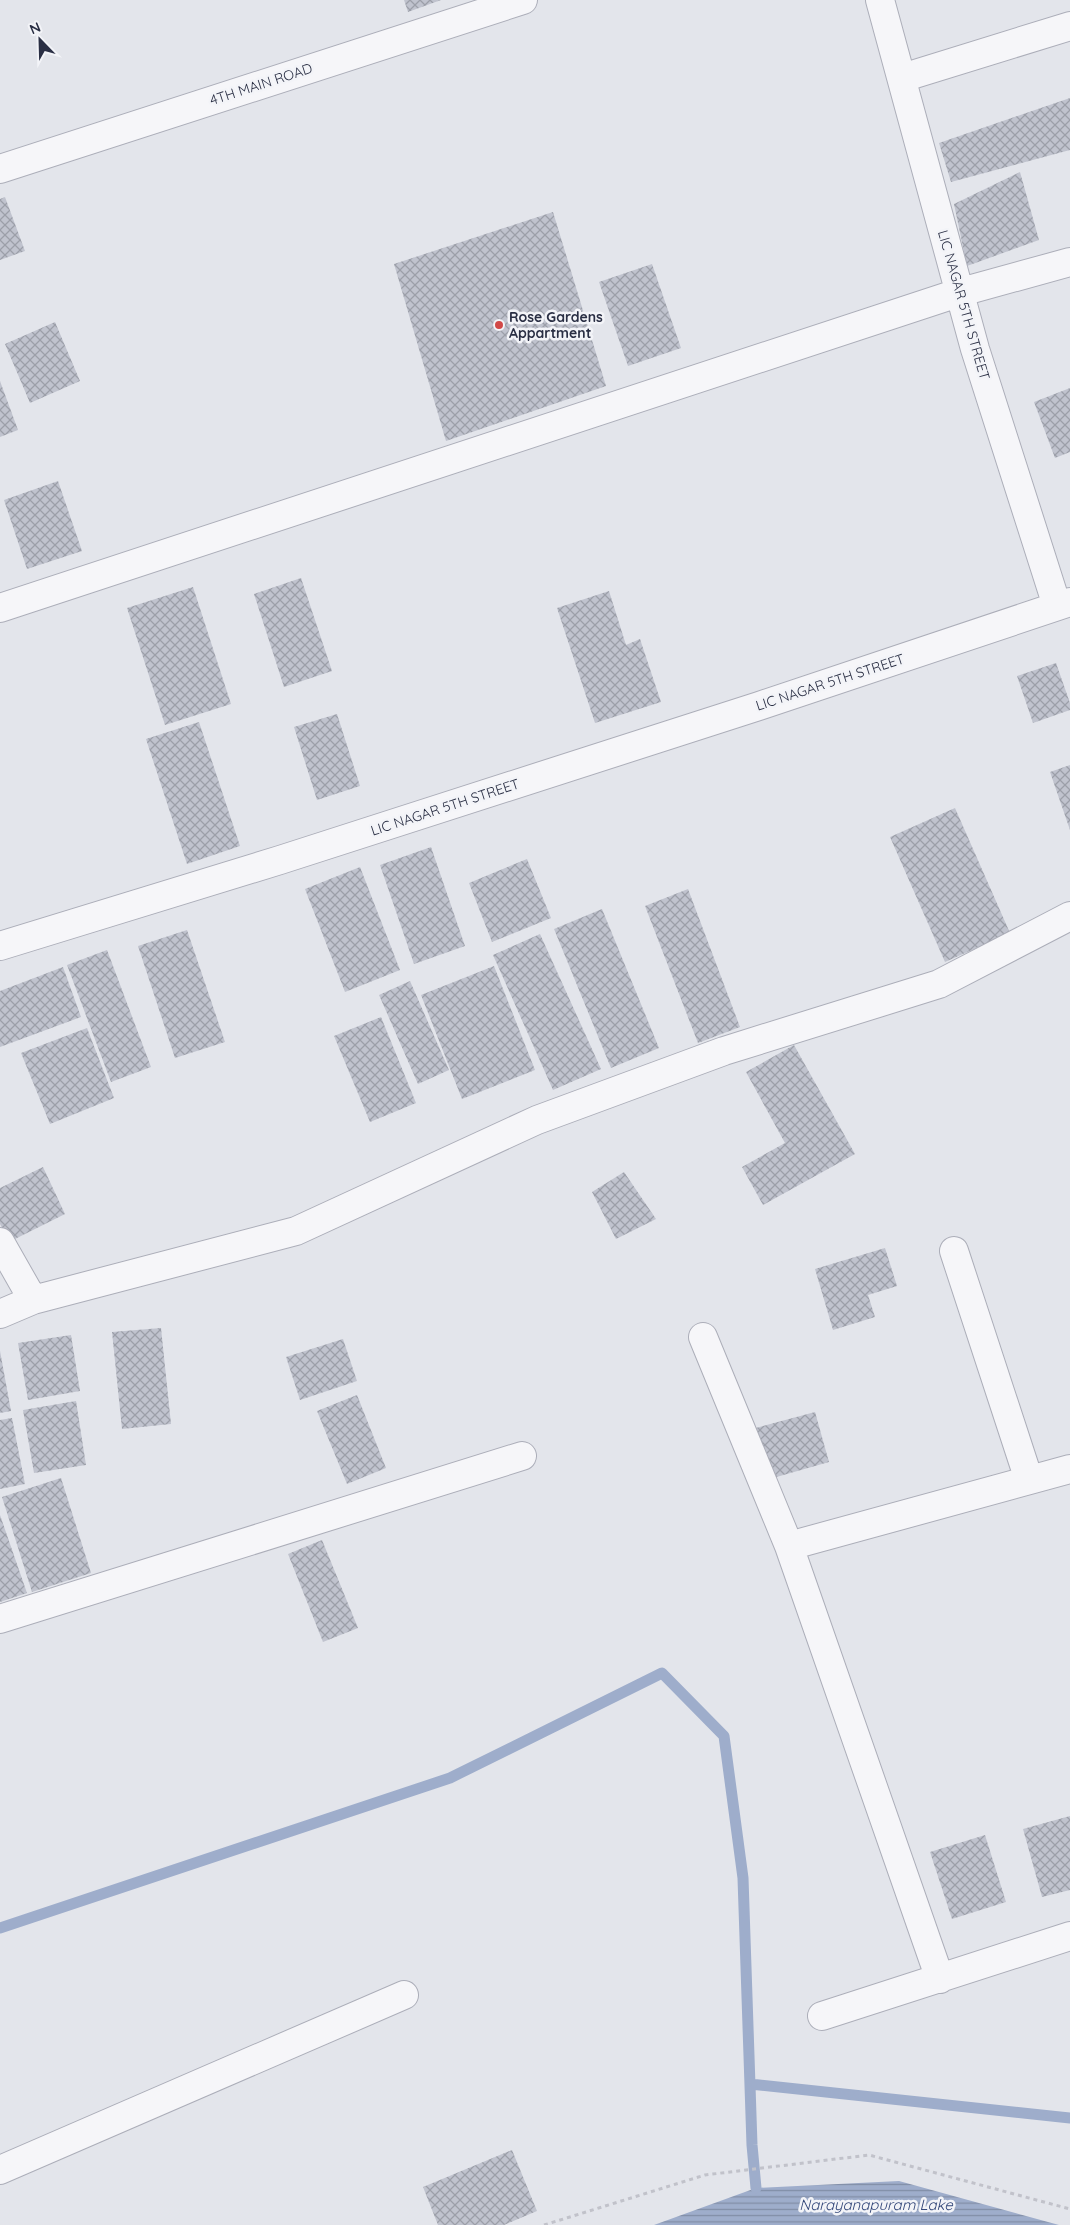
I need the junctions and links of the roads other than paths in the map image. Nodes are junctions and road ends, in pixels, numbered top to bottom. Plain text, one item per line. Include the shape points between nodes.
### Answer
1 (523, 0) edge
2 (880, 0) edge
3 (1070, 26) edge
4 (902, 78) junction
5 (0, 169) edge
6 (1070, 262) edge
7 (961, 292) junction
8 (1063, 604) edge
9 (0, 608) edge
10 (1070, 916) edge
11 (0, 946) edge
12 (0, 1242) edge
13 (954, 1251) dead end
14 (33, 1300) junction
15 (0, 1314) edge
16 (703, 1337) dead end
17 (522, 1456) dead end
18 (1070, 1469) edge
19 (1029, 1480) junction
20 (789, 1546) junction
21 (0, 1619) edge
22 (1070, 1936) edge
23 (940, 1979) junction
24 (404, 1995) dead end
25 (822, 2016) dead end
26 (0, 2170) edge

1 - 5 street, 4TH MAIN ROAD
2 - 4 street, LIC NAGAR 5TH STREET
3 - 4 street
4 - 7 street, LIC NAGAR 5TH STREET
6 - 7 street
7 - 8 street, LIC NAGAR 5TH STREET via 975,348
7 - 9 street
8 - 11 street, LIC NAGAR 5TH STREET via 694,727
10 - 14 street via 939,984 724,1051 537,1120 296,1231
12 - 14 street
13 - 19 street
14 - 15 street
16 - 20 street
17 - 21 street
18 - 19 street
19 - 20 street
20 - 23 street
22 - 23 street
23 - 25 street
24 - 26 street

